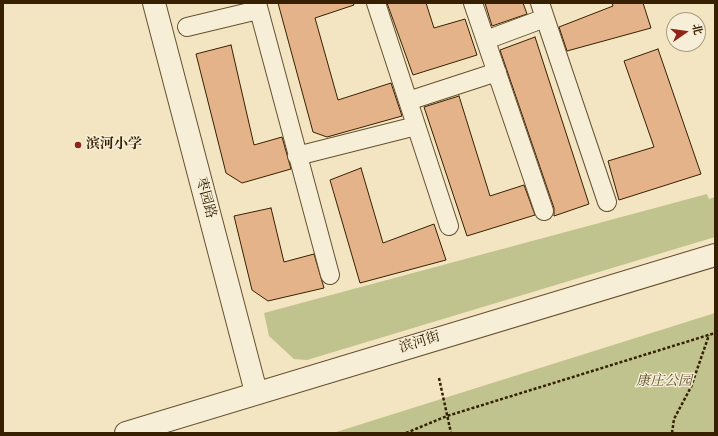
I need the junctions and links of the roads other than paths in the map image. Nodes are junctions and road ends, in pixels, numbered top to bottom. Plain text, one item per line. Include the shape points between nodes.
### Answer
1 (154, 3) edge
2 (376, 3) edge
3 (473, 3) edge
4 (258, 7) edge
5 (543, 11) edge
6 (187, 27) dead end
7 (486, 40) junction
8 (497, 72) junction
9 (408, 101) junction
10 (416, 126) junction
11 (297, 156) junction
12 (607, 202) dead end
13 (544, 211) dead end
14 (448, 226) dead end
15 (715, 255) edge
16 (330, 276) dead end
17 (256, 392) junction
18 (126, 433) edge

1 - 17 street, 枣园路
2 - 9 street
3 - 7 street
4 - 6 street
4 - 11 street
5 - 7 street
5 - 12 street
7 - 8 street
8 - 9 street
8 - 13 street
9 - 10 street
10 - 11 street
10 - 14 street
11 - 16 street
15 - 17 street, 滨河街
17 - 18 street, 滨河街

